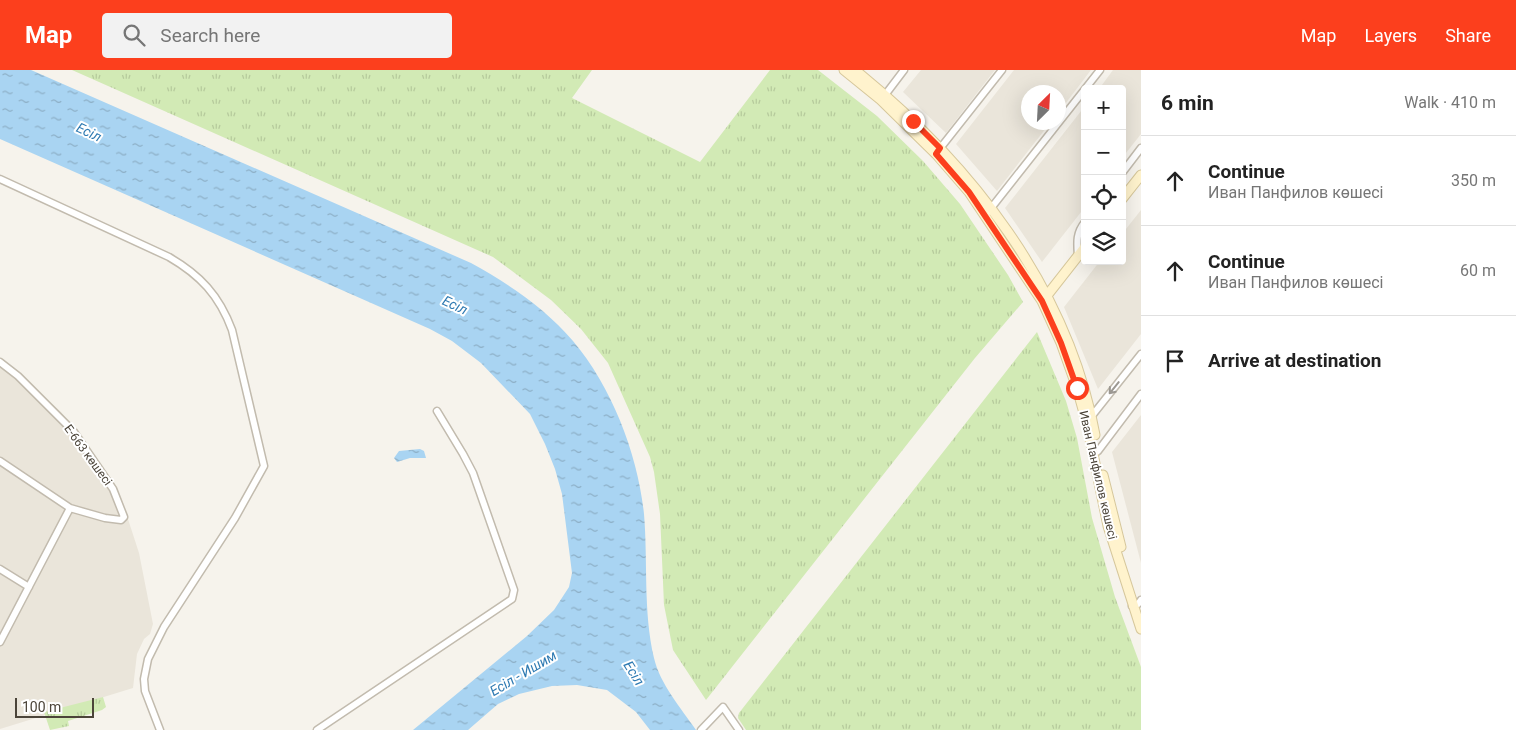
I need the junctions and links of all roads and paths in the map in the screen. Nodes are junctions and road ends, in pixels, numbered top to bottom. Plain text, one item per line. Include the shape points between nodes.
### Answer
1 (844, 70) edge
2 (855, 70) edge
3 (904, 70) edge
4 (1002, 70) edge
5 (1100, 70) edge
6 (1088, 85) edge
7 (1081, 94) edge
8 (883, 98) junction
9 (1141, 148) edge
10 (938, 151) junction
11 (1126, 168) edge
12 (1141, 175) edge
13 (0, 179) edge
14 (1126, 194) edge
15 (988, 212) junction
16 (1081, 227) edge
17 (1081, 252) edge
18 (1078, 256) junction
19 (1044, 298) junction
20 (1141, 354) edge
21 (0, 362) edge
22 (1141, 394) edge
23 (437, 411) dead end
24 (1089, 418) junction
25 (1095, 453) junction
26 (0, 461) edge
27 (70, 508) junction
28 (0, 569) edge
29 (29, 587) junction
30 (1138, 605) edge
31 (1141, 629) edge
32 (0, 642) edge
33 (160, 730) edge
34 (318, 730) edge
35 (701, 730) edge
36 (739, 730) edge

1 - 8 street, Иван Панфилов көшесі
2 - 8 street, Иван Панфилов көшесі
3 - 8 street
4 - 10 street
5 - 6 street
7 - 15 street
8 - 10 street, Иван Панфилов көшесі
9 - 11 street
10 - 15 street, Иван Панфилов көшесі
12 - 14 street
13 - 33 street via 169,256 188,268 208,287 226,314 232,330 264,466 164,627 148,659 145,692
15 - 19 street, Иван Панфилов көшесі
16 - 18 street via 1077,235
17 - 18 street
18 - 19 street
19 - 24 street, Иван Панфилов көшесі via 1068,341
20 -> 24 street
21 - 27 street, Е-663 көшесі via 74,432 113,489 124,517 121,520 105,518
22 - 25 street
23 - 34 street via 473,473 514,590 512,599
24 - 25 street, Иван Панфилов көшесі
25 - 30 street, Иван Панфилов көшесі via 1108,526
26 - 27 street, Е-663 көшесі
27 - 29 street
28 - 29 street
29 - 32 street
30 - 31 street, Иван Панфилов көшесі
35 - 36 street via 723,708

